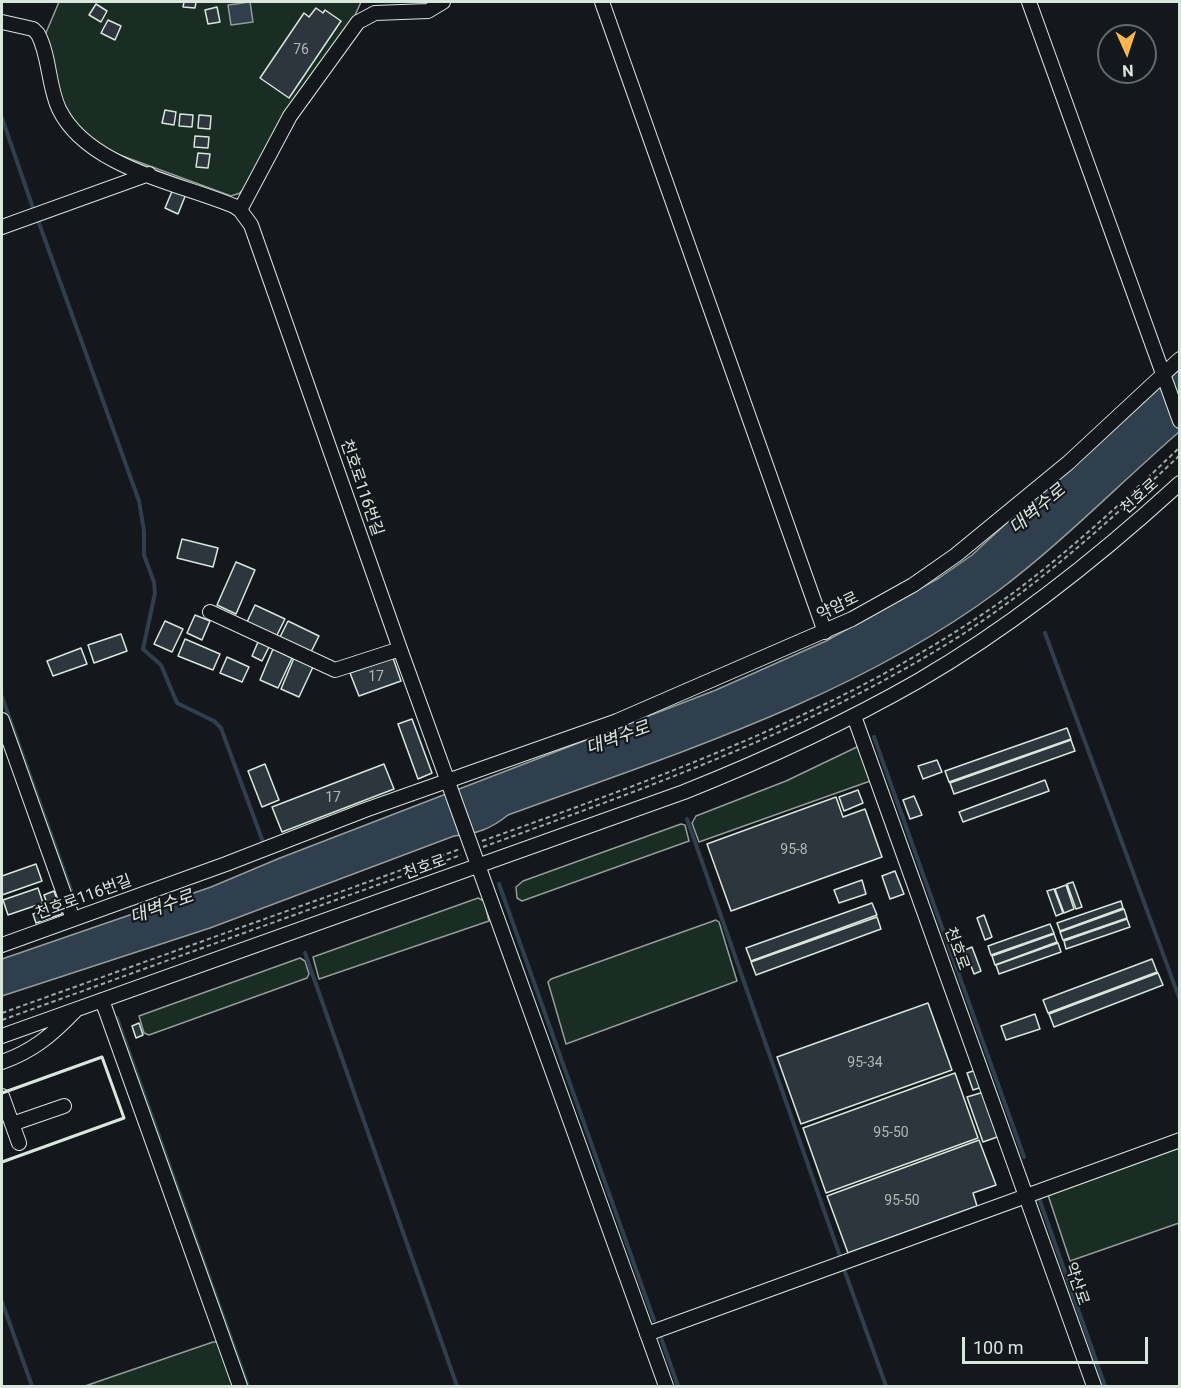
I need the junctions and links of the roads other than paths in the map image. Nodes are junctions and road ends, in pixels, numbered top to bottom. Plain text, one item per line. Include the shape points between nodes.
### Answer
1 (443, 2) edge
2 (602, 2) edge
3 (1029, 2) edge
4 (2, 22) edge
5 (149, 174) junction
6 (240, 210) junction
7 (2, 227) edge
8 (1179, 359) edge
9 (1164, 373) junction
10 (1179, 421) edge
11 (1179, 483) edge
12 (210, 612) dead end
13 (825, 632) junction
14 (400, 649) junction
15 (854, 716) junction
16 (2, 720) edge
17 (449, 782) junction
18 (480, 866) junction
19 (74, 919) junction
20 (2, 945) edge
21 (102, 1000) junction
22 (77, 1009) junction
23 (2, 1036) edge
24 (2, 1062) edge
25 (2, 1096) edge
26 (64, 1106) dead end
27 (12, 1124) junction
28 (1179, 1140) edge
29 (19, 1143) dead end
30 (1026, 1194) junction
31 (647, 1334) junction
32 (240, 1386) edge
33 (666, 1386) edge
34 (1095, 1386) edge

1 - 6 street via 428,11 375,13 358,22 290,116
2 - 13 street
3 - 9 street
4 - 5 street via 33,29 38,34 55,100 74,133 106,157
5 - 6 street
5 - 7 street
6 - 14 street, 천호로116번길 via 254,232
8 - 9 street, 약암로
9 - 10 street
9 - 13 street, 약암로 via 1068,463 956,555 913,585
11 - 15 street, 천호로 via 1094,560 1042,599 919,681
12 - 14 street via 335,670
13 - 17 street, 약암로 via 617,721
14 - 17 street, 천호로116번길
15 - 18 street, 천호로 via 715,780
15 - 30 street, 천호로
16 - 19 street
17 - 18 street, 천호로116번길
17 - 19 street, 천호로116번길
18 - 21 street, 천호로
18 - 31 street, 천호로116번길
19 - 20 street, 천호로116번길
21 - 22 street, 천호로
21 - 32 street
22 - 23 street, 천호로
22 - 24 street via 39,1045
25 - 27 street
26 - 27 street
27 - 29 street
28 - 30 street
30 - 31 street
30 - 34 street, 약산로
31 - 33 street, 천호로116번길

